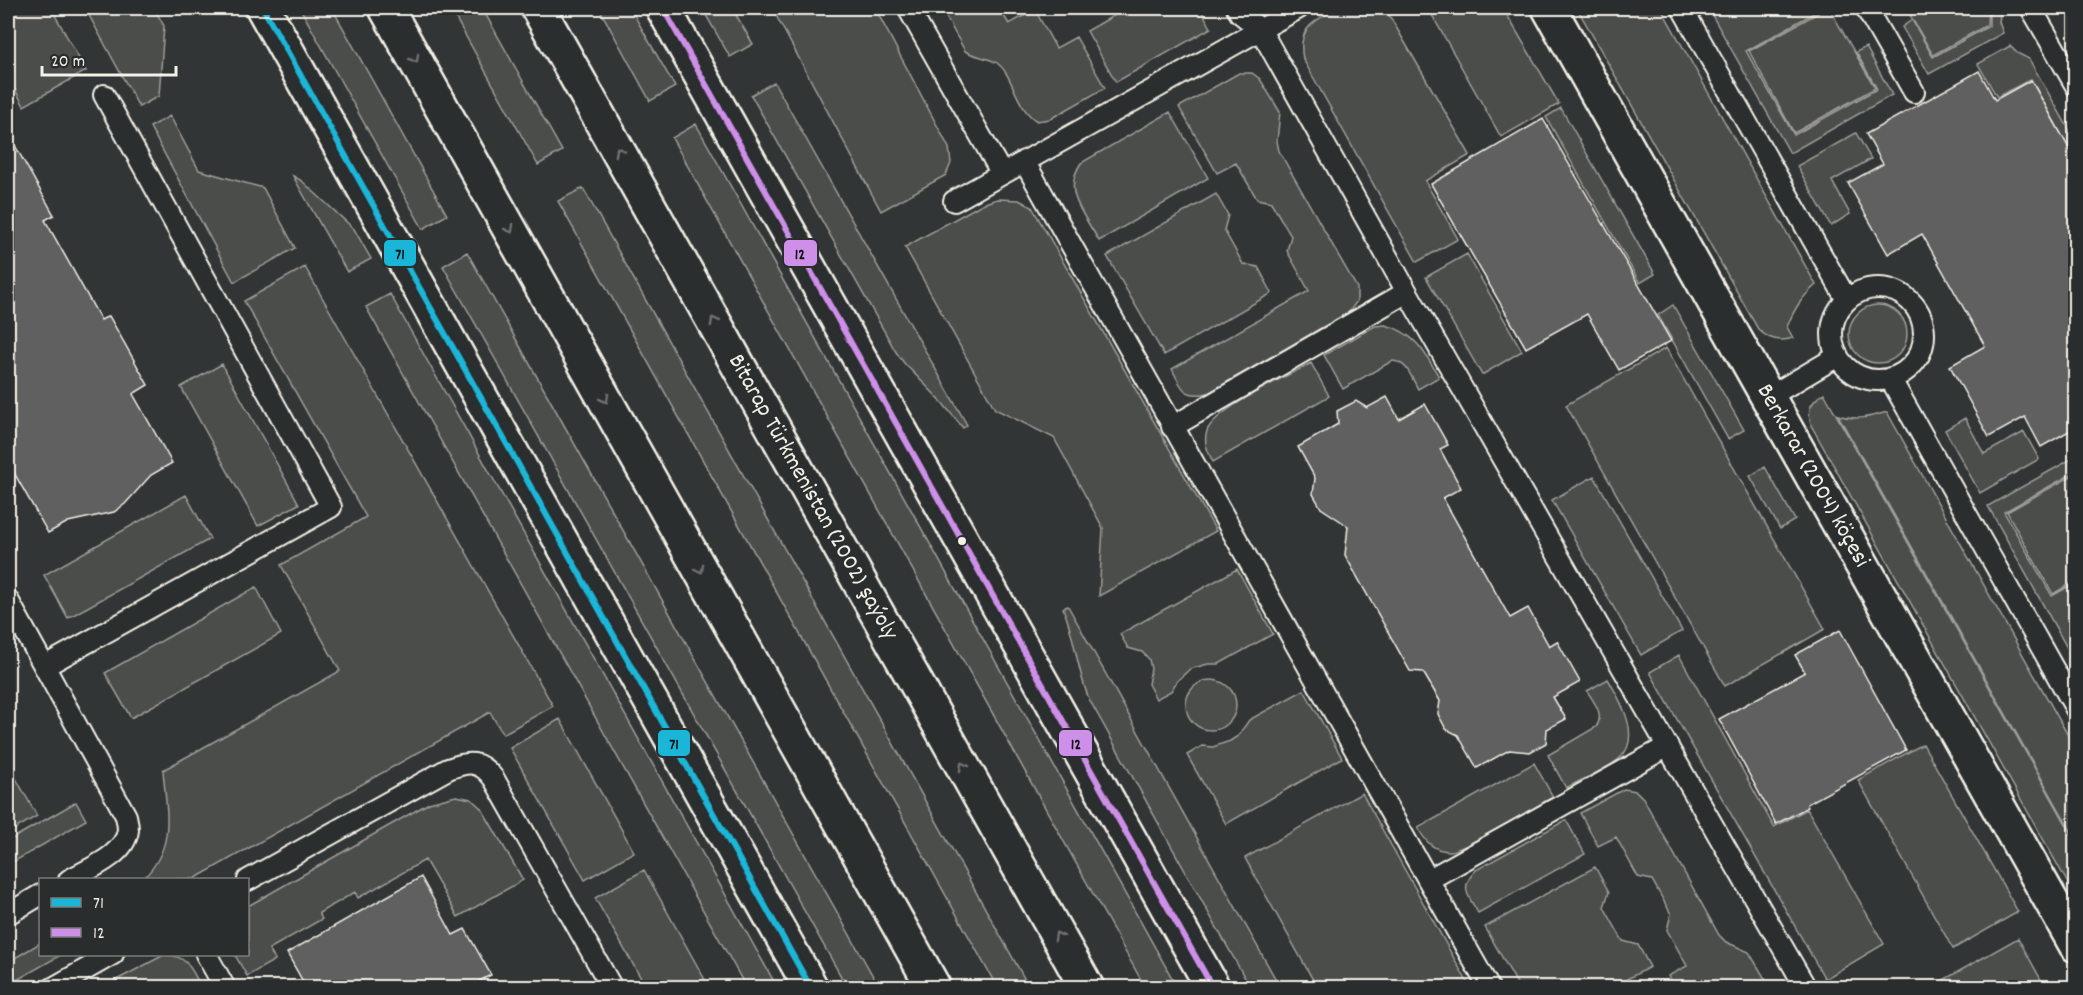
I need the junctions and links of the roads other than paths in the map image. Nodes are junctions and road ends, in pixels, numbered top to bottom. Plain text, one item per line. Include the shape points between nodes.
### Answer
1 (263, 8) edge
2 (386, 8) edge
3 (538, 8) edge
4 (663, 8) edge
5 (908, 8) edge
6 (1237, 8) edge
7 (1299, 8) edge
8 (1549, 8) edge
9 (1683, 8) edge
10 (1866, 8) edge
11 (2031, 8) edge
12 (1260, 29) junction
13 (2076, 86) edge
14 (1914, 92) dead end
15 (104, 95) dead end
16 (1024, 161) junction
17 (1002, 174) junction
18 (954, 201) dead end
19 (1407, 291) junction
20 (1847, 300) junction
21 (1838, 356) junction
22 (1890, 378) junction
23 (1767, 398) junction
24 (1172, 427) junction
25 (8, 600) edge
26 (45, 666) junction
27 (2076, 709) edge
28 (1668, 746) junction
29 (71, 878) edge
30 (249, 879) edge
31 (1428, 880) junction
32 (39, 897) edge
33 (8, 914) edge
34 (2076, 945) edge
35 (109, 956) edge
36 (207, 956) edge
37 (53, 987) edge
38 (225, 987) edge
39 (612, 987) edge
40 (811, 987) edge
41 (934, 987) edge
42 (1087, 987) edge
43 (1213, 987) edge
44 (1489, 987) edge
45 (1806, 987) edge

1 - 40 street
2 -> 41 street
42 -> 3 street, Bitarap Türkmenistan (2002) şaýoly
4 - 43 street
5 - 17 lane
6 - 12 lane
7 - 12 lane
8 - 23 street, Berkarar (2004) köçesi
9 - 20 lane
10 - 14 lane
11 - 13 lane
12 - 16 lane
12 - 19 lane
15 - 26 lane via 331,507
16 - 17 lane
16 - 24 lane
17 - 18 lane
19 - 24 lane
19 - 28 lane
20 - 21 lane via 1833,328
20 - 22 lane via 1870,288 1888,288 1906,296 1919,311 1924,339 1918,357 1905,371
21 - 22 lane via 1859,375 1878,380
21 - 23 lane
22 - 27 lane
23 - 34 street, Berkarar (2004) köçesi
24 - 31 lane
25 - 26 lane
26 - 29 lane via 126,816 128,832 119,849
28 - 31 lane
28 - 45 lane
30 - 39 lane via 448,768 476,764 494,779
31 - 44 lane
32 - 33 lane
35 - 37 lane
36 - 38 lane

